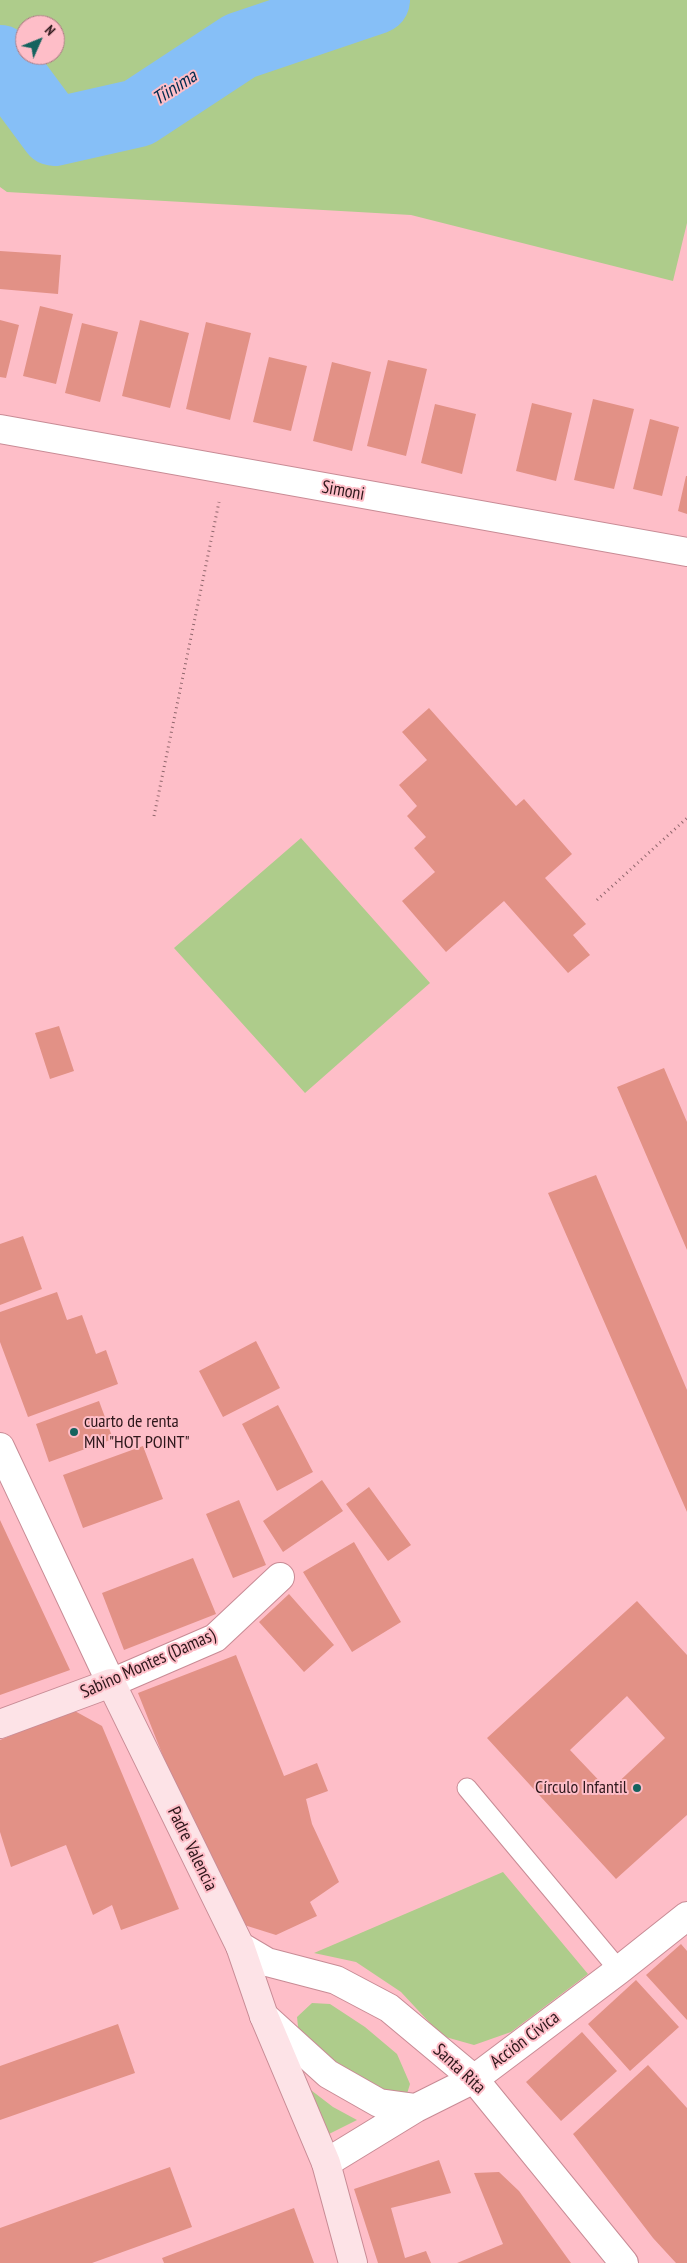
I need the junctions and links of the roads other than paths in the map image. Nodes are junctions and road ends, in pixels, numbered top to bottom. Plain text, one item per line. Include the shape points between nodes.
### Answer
1 (0, 429) edge
2 (687, 552) edge
3 (0, 1447) edge
4 (280, 1577) dead end
5 (111, 1683) junction
6 (0, 1724) edge
7 (468, 1788) dead end
8 (687, 1916) edge
9 (240, 1946) junction
10 (619, 1970) junction
11 (264, 2016) junction
12 (474, 2079) junction
13 (416, 2108) junction
14 (326, 2163) junction
15 (353, 2263) edge
16 (624, 2263) edge

1 - 2 street, Simoni
3 - 5 street, Padre Valencia
4 - 5 street, Sabino Montes (Damas) via 215,1638
5 - 6 main road, Sabino Montes (Damas)
5 - 9 main road, Padre Valencia
7 - 10 lane
8 - 10 street, Acción Cívica
9 - 11 main road, Padre Valencia
9 - 12 street, Santa Rita via 267,1962 336,1980 389,2008
10 - 12 street, Acción Cívica
11 - 13 street via 328,2074 379,2103
11 - 14 main road, Padre Valencia
12 - 13 street, Acción Cívica
12 - 16 street, Santa Rita
13 - 14 street, Acción Cívica
14 - 15 main road, Padre Valencia

